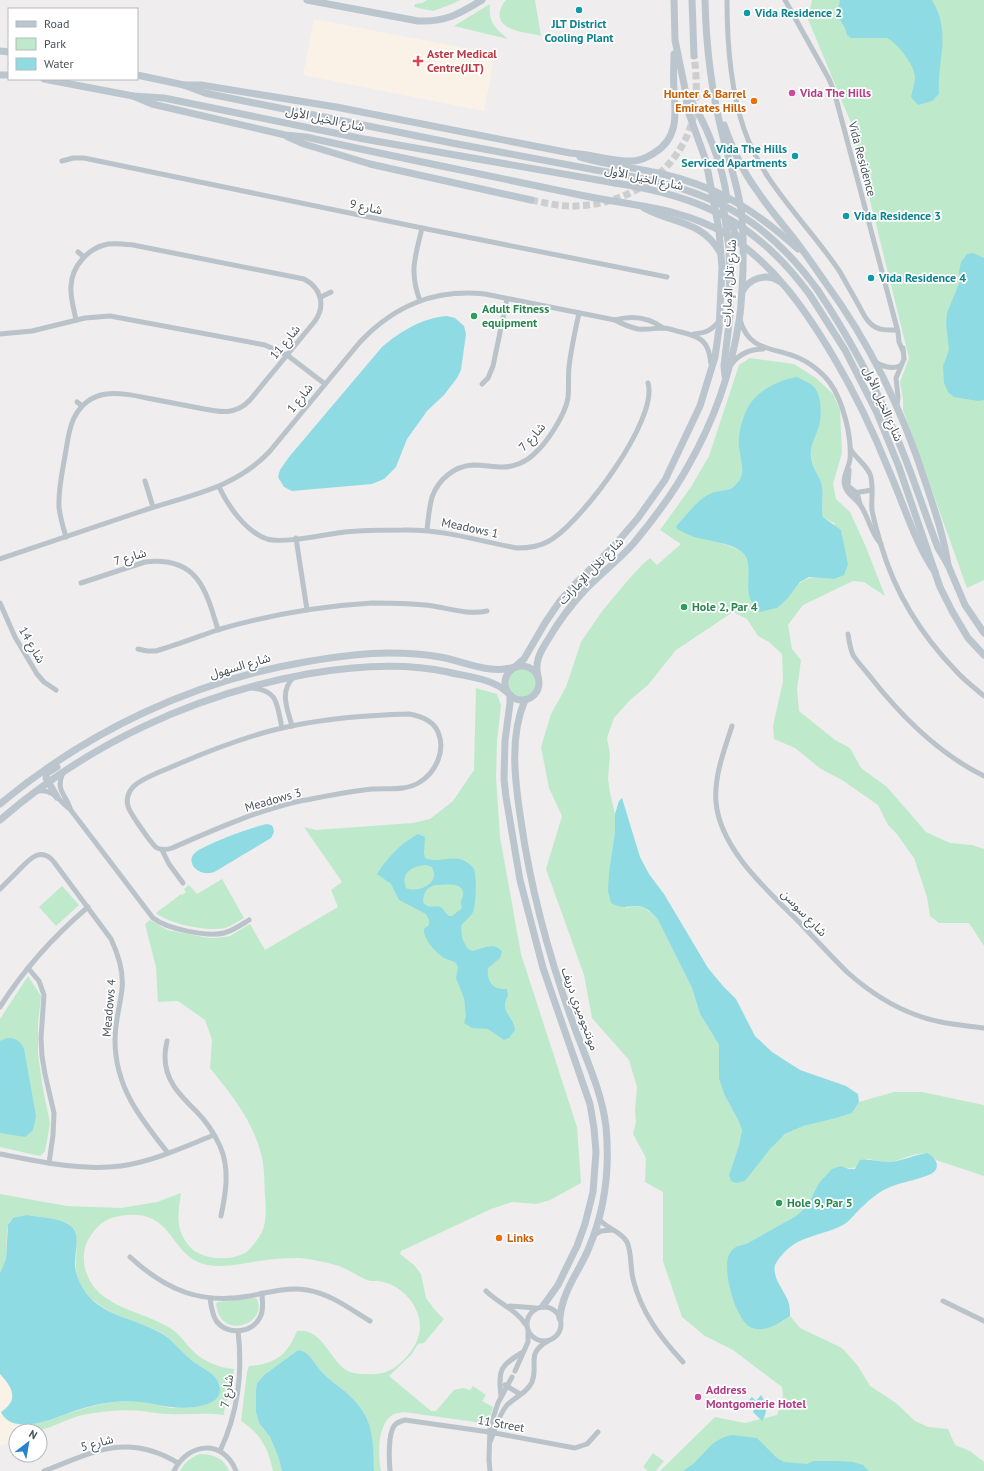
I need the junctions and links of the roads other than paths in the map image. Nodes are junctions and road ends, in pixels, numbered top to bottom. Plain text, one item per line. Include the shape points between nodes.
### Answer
1 (307, 0) edge
2 (482, 0) edge
3 (674, 0) edge
4 (692, 0) edge
5 (706, 0) edge
6 (727, 0) edge
7 (785, 0) edge
8 (675, 40) junction
9 (694, 56) tunnel mouth
10 (138, 75) edge
11 (49, 80) edge
12 (184, 85) junction
13 (686, 94) junction
14 (133, 96) junction
15 (716, 104) junction
16 (285, 135) junction
17 (570, 153) junction
18 (62, 161) dead end
19 (712, 189) junction
20 (726, 193) junction
21 (738, 196) junction
22 (531, 200) tunnel mouth
23 (641, 206) junction
24 (743, 208) junction
25 (727, 217) junction
26 (718, 222) junction
27 (710, 226) junction
28 (422, 228) junction
29 (719, 230) junction
30 (728, 236) junction
31 (719, 241) junction
32 (743, 246) junction
33 (729, 248) junction
34 (78, 252) dead end
35 (720, 252) junction
36 (84, 257) junction
37 (812, 264) junction
38 (666, 277) dead end
39 (782, 283) junction
40 (331, 292) dead end
41 (742, 294) junction
42 (320, 297) junction
43 (507, 299) junction
44 (420, 301) junction
45 (579, 313) junction
46 (76, 320) junction
47 (615, 320) junction
48 (720, 320) junction
49 (740, 320) junction
50 (663, 328) junction
51 (897, 331) junction
52 (0, 334) edge
53 (693, 335) junction
54 (768, 349) junction
55 (287, 355) junction
56 (875, 362) junction
57 (900, 366) junction
58 (729, 367) junction
59 (712, 368) junction
60 (726, 379) junction
61 (648, 383) dead end
62 (325, 384) junction
63 (482, 384) dead end
64 (77, 402) dead end
65 (897, 405) junction
66 (82, 406) junction
67 (850, 449) junction
68 (849, 465) junction
69 (145, 481) dead end
70 (219, 487) junction
71 (872, 490) junction
72 (857, 492) junction
73 (849, 494) junction
74 (860, 505) junction
75 (153, 507) junction
76 (427, 530) junction
77 (66, 537) junction
78 (296, 538) junction
79 (881, 544) junction
80 (0, 559) edge
81 (948, 565) junction
82 (935, 572) junction
83 (81, 583) dead end
84 (0, 603) edge
85 (307, 610) junction
86 (487, 611) dead end
87 (218, 630) junction
88 (848, 634) dead end
89 (984, 634) edge
90 (138, 649) dead end
91 (984, 655) edge
92 (515, 667) junction
93 (294, 676) junction
94 (538, 676) junction
95 (246, 688) junction
96 (56, 690) dead end
97 (508, 694) junction
98 (284, 696) junction
99 (984, 696) edge
100 (275, 699) junction
101 (526, 700) junction
102 (292, 726) junction
103 (732, 726) dead end
104 (282, 728) junction
105 (83, 745) junction
106 (63, 772) junction
107 (984, 776) edge
108 (48, 782) junction
109 (36, 791) junction
110 (57, 797) junction
111 (0, 804) edge
112 (70, 809) junction
113 (0, 820) edge
114 (162, 850) junction
115 (183, 883) dead end
116 (0, 889) edge
117 (88, 907) junction
118 (249, 920) dead end
119 (28, 968) junction
120 (0, 1007) edge
121 (984, 1028) edge
122 (167, 1041) dead end
123 (214, 1135) junction
124 (168, 1153) junction
125 (0, 1154) edge
126 (49, 1162) junction
127 (221, 1216) dead end
128 (599, 1219) junction
129 (613, 1230) junction
130 (594, 1235) junction
131 (130, 1257) dead end
132 (486, 1291) dead end
133 (262, 1293) junction
134 (210, 1298) junction
135 (943, 1301) dead end
136 (506, 1306) junction
137 (540, 1307) junction
138 (560, 1318) junction
139 (370, 1321) dead end
140 (984, 1321) edge
141 (528, 1328) junction
142 (238, 1331) junction
143 (548, 1341) junction
144 (523, 1352) junction
145 (683, 1362) dead end
146 (515, 1371) dead end
147 (512, 1377) dead end
148 (499, 1382) junction
149 (507, 1386) junction
150 (520, 1394) junction
151 (501, 1397) junction
152 (492, 1432) junction
153 (598, 1432) dead end
154 (220, 1451) junction
155 (178, 1463) junction
156 (44, 1471) edge
157 (174, 1471) edge
158 (236, 1471) edge
159 (390, 1471) edge
160 (490, 1471) edge

1 - 2 main road via 434,22 450,18
3 - 8 main road, شارع تلال الإمارات
4 - 9 main road
5 - 15 main road, شارع تلال الإمارات via 706,33
6 - 51 street via 727,32 734,86 740,116 753,151 775,189 840,272 870,323 881,329
7 - 51 street, Vida Residence via 834,91
8 - 13 main road, شارع تلال الإمارات
8 - 17 main road via 676,118 674,128 665,144 657,152 635,161
10 - 12 main road, شارع الخيل الأول
11 - 14 main road, شارع الخيل الأول
12 - 17 main road via 201,85 309,102
12 - 81 main road, شارع الخيل الأول, bridge via 205,93 660,182 680,187 740,215 791,256 817,289 856,350 895,432 938,548
13 - 19 main road, شارع تلال الإمارات via 687,108 701,144
13 - 20 main road via 695,106 710,141
14 - 16 main road via 152,104
14 - 82 main road, شارع الخيل الأول, bridge via 164,98 370,140 657,190 697,203 735,222 769,248 798,279 845,350 877,413 899,467
15 - 21 main road, شارع تلال الإمارات
15 - 37 main road via 734,150 749,179
16 - 22 main road via 304,144 370,164
16 - 23 main road via 306,137
17 - 19 main road via 591,160 670,176
18 - 28 street, شارع 9 via 84,158
19 - 20 main road
19 - 25 main road
19 - 26 main road, شارع تلال الإمارات
20 - 21 main road via 731,198
20 - 24 main road
20 - 25 main road
21 - 24 main road, شارع تلال الإمارات
23 - 27 main road via 674,212
23 - 35 main road via 696,228 710,238
24 - 25 main road
24 - 32 main road, شارع تلال الإمارات
24 - 37 main road via 784,236
25 - 26 main road
25 - 29 main road
25 - 30 main road
25 - 32 main road
26 - 27 main road
26 - 29 main road, شارع تلال الإمارات
27 - 29 main road
28 - 38 street, شارع 9
28 - 44 street via 413,272
29 - 30 main road
29 - 31 main road, شارع تلال الإمارات
30 - 32 main road
30 - 33 main road
31 - 33 main road via 726,240
31 - 35 main road, شارع تلال الإمارات
32 - 39 main road via 762,261
32 - 41 main road, شارع تلال الإمارات
33 - 60 main road via 730,309 724,370
34 - 36 street
35 - 48 main road, شارع تلال الإمارات
36 - 42 street via 108,244 133,245 304,278 314,286
36 - 46 street via 71,281
37 - 56 main road via 843,308
39 - 41 main road via 770,277 757,278 747,284
39 - 82 main road via 798,303 844,376 875,438 924,554
40 - 42 street
41 - 49 main road, شارع تلال الإمارات
42 - 55 street, شارع 11 via 322,303 319,316
43 - 44 street, شارع 1 via 463,293 441,295
43 - 45 street, شارع 1
43 - 63 street via 493,366
44 - 62 street, شارع 1 via 392,314 373,329
45 - 47 street, شارع 1
45 - 76 street, شارع 7 via 569,370 568,398 556,425 539,449 523,462 503,467 472,465 447,475 432,497
46 - 52 street via 32,331
46 - 55 street via 101,316 118,317 265,345
47 - 50 street via 638,329
47 - 50 street via 640,317
48 - 53 street via 708,332
48 - 59 main road, شارع تلال الإمارات
49 - 54 street via 750,339
49 - 58 main road, شارع تلال الإمارات
50 - 53 street
51 - 57 street, Vida Residence via 902,341 904,359
53 - 59 street via 707,345
54 - 58 street via 746,352
54 - 67 street via 796,357 815,368 830,383 844,411
55 - 62 street
55 - 66 street, شارع 11 via 250,400 241,408 230,412 218,412 114,392 99,395
56 - 57 street via 890,368
56 - 65 main road
57 - 65 street, Vida Residence via 896,378
58 - 60 main road, شارع تلال الإمارات
59 - 92 main road, شارع تلال الإمارات via 700,406 676,460 661,486 614,546 560,601 528,653
60 - 94 main road, شارع تلال الإمارات via 707,430 675,488 640,536 584,591 555,628 538,658
61 - 76 street, Meadows 1 via 648,403 621,459 592,500 573,521 548,542 528,548 517,548
62 - 70 street, شارع 1 via 257,464
64 - 66 street
65 - 81 main road via 927,486
66 - 77 street, شارع 11 via 74,417 70,429 60,491 60,514
67 - 68 street
67 - 71 street via 869,472
68 - 72 street via 848,486
68 - 73 street via 844,482
69 - 75 street
70 - 75 street, شارع 1
70 - 78 street, Meadows 1 via 232,511 262,537 275,540
71 - 72 street
71 - 79 street via 872,510
72 - 73 street
72 - 74 street
73 - 74 street
74 - 79 street via 874,536
75 - 77 street, شارع 1
76 - 78 street, Meadows 1 via 360,530
77 - 80 street, شارع 1
78 - 85 street
79 - 99 street via 914,617 934,647
81 - 89 main road, شارع الخيل الأول via 965,605
82 - 91 main road, شارع الخيل الأول via 952,611 968,638
83 - 87 street, شارع 7 via 145,562 174,563 191,573 204,587
84 - 96 street, شارع 14 via 15,637 37,674
85 - 86 street via 387,603 434,606 470,613
85 - 87 street
87 - 90 street via 156,651
88 - 107 street via 853,656 893,706 934,744
92 - 94 main road via 529,667
92 - 97 main road via 505,678
92 - 105 main road, شارع السهول via 496,670 441,657 398,653 337,656 292,664 241,676 183,695 136,715
93 - 95 main road, شارع السهول
93 - 97 main road, شارع السهول via 367,666 414,667 488,681
93 - 98 street via 287,684
94 - 101 main road via 538,691
95 - 100 street via 264,689
95 - 106 main road, شارع السهول via 206,700 146,724 90,754
97 - 101 main road via 517,700
97 - 137 main road, مونتجوميري دريف via 504,779 512,839 543,968 590,1104 596,1152 593,1192 585,1224 558,1285
98 - 100 street
98 - 102 street
100 - 104 street
101 - 128 main road, مونتجوميري دريف via 520,713 516,742 517,795 531,877 553,965 601,1101 606,1126 607,1177
102 - 104 street, Meadows 3
102 - 114 street, Meadows 3 via 357,717 409,714 428,720 436,727 441,742 440,751 428,776 410,786 372,789 300,801 248,816
103 - 121 street, شارع سوسن via 716,783 716,803 728,841 753,874 847,972 881,999 921,1017
104 - 114 street, Meadows 3 via 187,760 133,786 128,796 128,807 155,847
105 - 108 main road via 48,773
105 - 111 main road, شارع السهول via 46,768
106 - 108 main road, شارع السهول
106 - 112 street via 60,787
108 - 109 main road, شارع السهول
108 - 110 main road
109 - 110 street via 50,792
109 - 113 main road, شارع السهول
110 - 112 street
112 - 118 street via 153,918 161,924 203,934 216,934 230,931
114 - 115 street
116 - 117 street, Meadows 4 via 31,858 48,856
117 - 119 street via 54,938
117 - 124 street, Meadows 4 via 111,939 120,962 122,988 115,1040 121,1078 127,1096 137,1113
119 - 120 street
119 - 126 street via 39,981 44,995 42,1056 54,1113
122 - 123 street via 165,1056 170,1080 176,1091 206,1122
123 - 124 street
123 - 127 street via 220,1147 226,1174
124 - 126 street via 116,1166 73,1166
125 - 126 street
128 - 129 street
128 - 130 main road, مونتجوميري دريف
129 - 130 street via 601,1231
129 - 145 street via 624,1238 627,1244 634,1285 648,1317 663,1340
130 - 138 main road, مونتجوميري دريف via 564,1297
131 - 134 street via 158,1280 175,1289
132 - 136 street
133 - 134 street via 236,1298
133 - 139 street via 292,1289 308,1290 323,1294
133 - 142 street via 261,1315 246,1330
134 - 142 street via 217,1321 223,1327
135 - 140 street
136 - 137 street
136 - 141 street via 518,1314
137 - 138 street via 554,1310
137 - 141 street via 529,1315
138 - 143 street via 558,1333
141 - 143 street via 536,1339
141 - 144 street via 528,1342
142 - 154 street, شارع 7 via 240,1360 237,1400
143 - 150 street via 534,1354 532,1380
144 - 146 street
144 - 148 street via 504,1366
147 - 149 street
148 - 149 street
148 - 151 street
149 - 150 street
149 - 151 street
150 - 152 street via 510,1402
151 - 152 street via 493,1416
152 - 153 street, 11 Street via 575,1448 587,1444
152 - 159 street, 11 Street via 410,1420 401,1421 395,1425 391,1438
152 - 160 street
154 - 155 street via 201,1448 184,1456
154 - 158 street via 228,1457
155 - 156 street, شارع 5 via 153,1450 125,1446 97,1451
155 - 157 street

